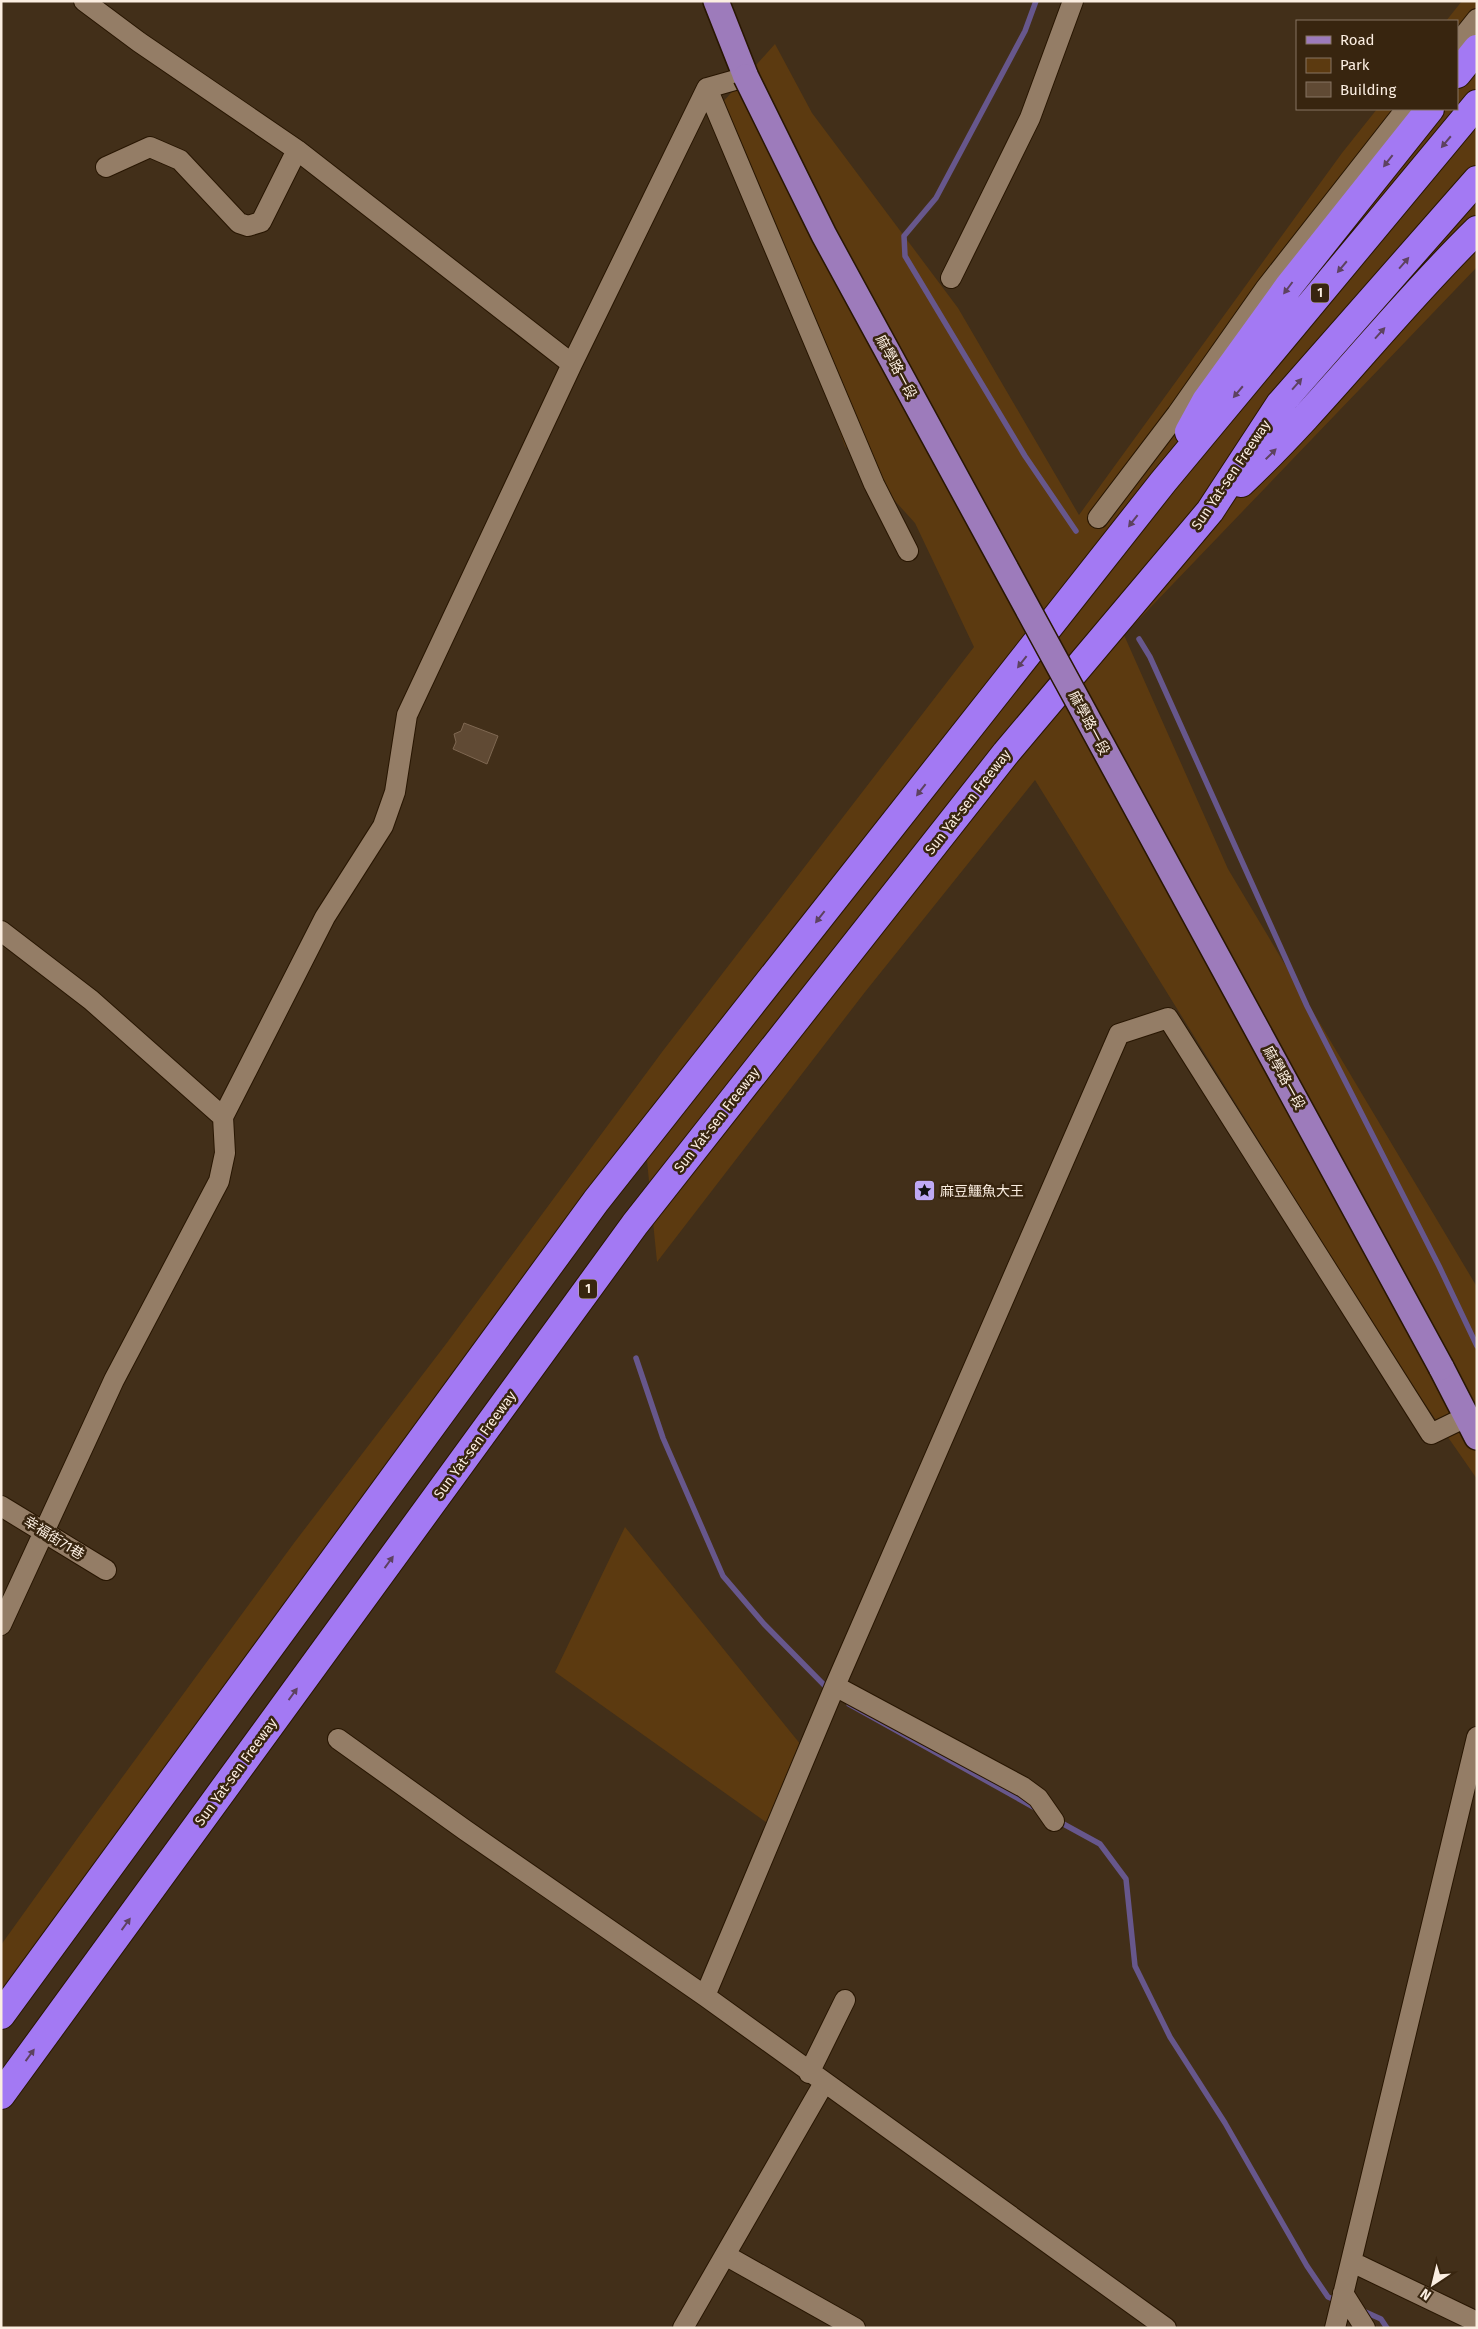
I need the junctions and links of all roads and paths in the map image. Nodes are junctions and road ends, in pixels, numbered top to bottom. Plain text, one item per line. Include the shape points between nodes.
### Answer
1 (84, 1) edge
2 (716, 1) edge
3 (1073, 1) edge
4 (1477, 19) edge
5 (1458, 43) edge
6 (1477, 49) edge
7 (1458, 73) edge
8 (746, 77) junction
9 (707, 88) junction
10 (1477, 104) edge
11 (1405, 110) edge
12 (1429, 110) edge
13 (297, 150) junction
14 (106, 168) dead end
15 (1477, 180) edge
16 (1477, 230) edge
17 (951, 278) dead end
18 (572, 364) junction
19 (1163, 482) junction
20 (1210, 511) junction
21 (1098, 518) dead end
22 (908, 551) dead end
23 (1, 931) edge
24 (224, 1117) junction
25 (1471, 1427) edge
26 (1, 1506) edge
27 (43, 1532) junction
28 (106, 1570) dead end
29 (1, 1626) edge
30 (835, 1686) junction
31 (1477, 1736) edge
32 (338, 1739) dead end
33 (1054, 1821) dead end
34 (704, 1996) junction
35 (845, 2000) dead end
36 (1, 2015) edge
37 (816, 2078) junction
38 (1, 2095) edge
39 (725, 2255) junction
40 (1352, 2262) junction
41 (1343, 2293) junction
42 (1477, 2322) edge
43 (684, 2328) edge
44 (855, 2328) edge
45 (1166, 2328) edge
46 (1336, 2328) edge
47 (1365, 2328) edge

1 - 13 lane
2 - 8 main road, 麻學路一段
3 - 17 lane via 1030,118
4 - 5 lane
6 - 7 highway
8 - 9 lane
8 - 25 main road, 麻學路一段, bridge via 824,235 1442,1367
9 - 18 lane
9 - 22 lane via 874,484
10 -> 19 highway, 1
11 - 21 lane via 1264,288 1177,414
12 -> 19 highway via 1289,286 1206,401
13 - 14 lane via 261,222 248,226 239,223 180,160 150,147
13 - 18 lane
20 -> 15 highway, Sun Yat-sen Freeway / 1 via 1280,404
20 -> 16 highway via 1273,453 1430,276
18 - 24 lane via 407,715 395,792 383,826 326,917
19 -> 36 highway, 1 via 596,1201
38 -> 20 highway, Sun Yat-sen Freeway / 1 via 636,1224 1006,753
23 - 24 lane via 91,1000
24 - 27 lane via 225,1153 218,1181 114,1380
25 - 30 lane via 1431,1434 1168,1018 1119,1034
26 - 27 lane, 幸福街71巷
27 - 28 lane, 幸福街71巷
27 - 29 lane
30 - 33 lane via 1023,1787 1038,1798
30 - 34 lane
31 - 40 lane
32 - 34 lane
34 - 37 lane
35 - 37 lane
37 - 39 lane
37 - 45 lane
39 - 43 lane
39 - 44 lane
40 - 41 lane
40 - 42 lane
41 - 46 lane
41 - 47 lane

